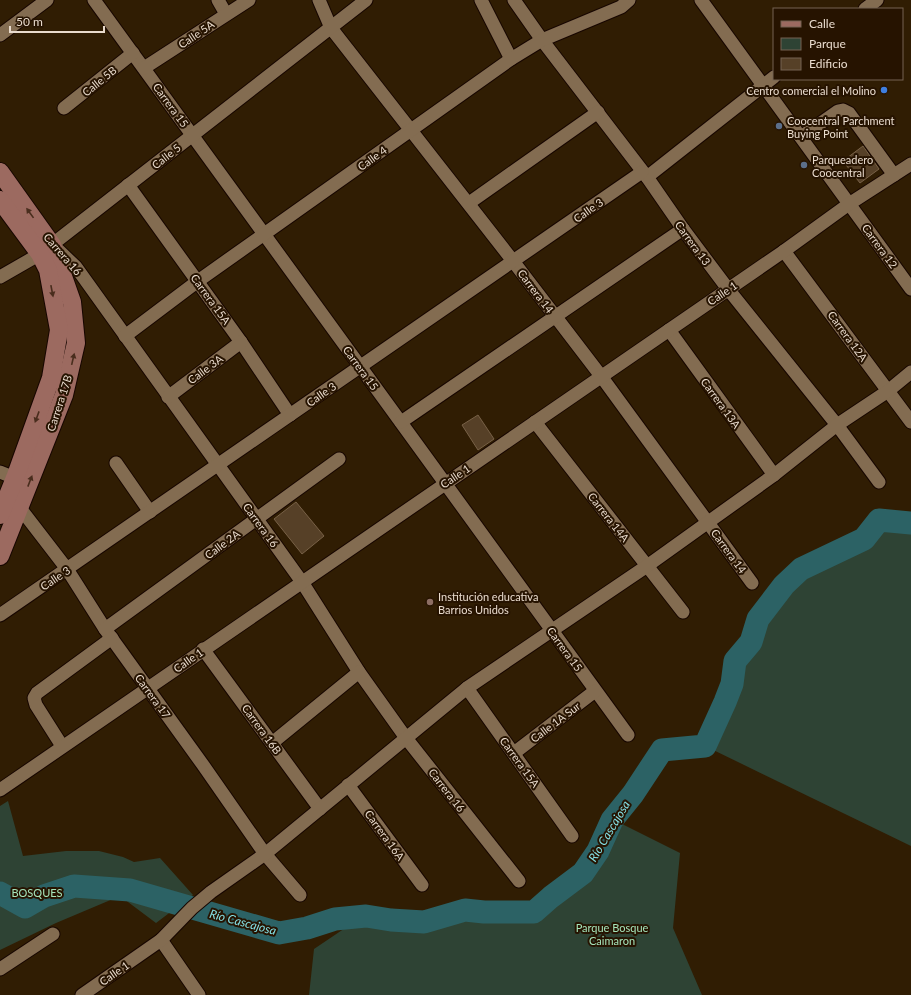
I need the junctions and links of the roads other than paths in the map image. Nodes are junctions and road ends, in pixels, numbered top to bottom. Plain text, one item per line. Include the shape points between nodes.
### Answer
1 (47, 0) edge
2 (94, 0) edge
3 (218, 0) edge
4 (249, 0) edge
5 (319, 0) edge
6 (366, 0) edge
7 (481, 0) edge
8 (514, 0) edge
9 (629, 0) edge
10 (702, 0) edge
11 (877, 0) edge
12 (866, 8) edge
13 (226, 14) junction
14 (331, 28) junction
15 (0, 35) edge
16 (542, 40) junction
17 (133, 53) junction
18 (511, 59) junction
19 (144, 68) junction
20 (773, 79) edge
21 (763, 85) junction
22 (64, 108) dead end
23 (598, 112) junction
24 (411, 130) junction
25 (192, 135) junction
26 (801, 137) junction
27 (911, 164) edge
28 (0, 172) edge
29 (645, 175) junction
30 (894, 176) junction
31 (128, 186) junction
32 (0, 200) edge
33 (469, 204) junction
34 (849, 204) junction
35 (683, 229) junction
36 (265, 235) junction
37 (46, 250) junction
38 (784, 251) junction
39 (513, 261) junction
40 (0, 277) edge
41 (198, 282) junction
42 (728, 289) junction
43 (911, 289) edge
44 (556, 316) junction
45 (669, 330) junction
46 (125, 336) junction
47 (241, 342) junction
48 (360, 367) junction
49 (911, 372) edge
50 (601, 376) junction
51 (888, 391) junction
52 (168, 397) junction
53 (290, 415) junction
54 (400, 422) junction
55 (535, 422) junction
56 (911, 422) edge
57 (837, 425) junction
58 (339, 460) dead end
59 (116, 463) dead end
60 (217, 466) junction
61 (8, 475) edge
62 (774, 475) junction
63 (879, 482) dead end
64 (445, 484) junction
65 (5, 510) edge
66 (150, 512) junction
67 (257, 518) junction
68 (708, 522) junction
69 (0, 556) edge
70 (647, 566) junction
71 (67, 570) junction
72 (302, 582) junction
73 (752, 583) dead end
74 (683, 612) dead end
75 (0, 615) edge
76 (552, 631) junction
77 (109, 634) junction
78 (203, 649) junction
79 (359, 672) junction
80 (147, 688) junction
81 (467, 688) junction
82 (596, 691) junction
83 (628, 735) dead end
84 (406, 738) junction
85 (272, 743) junction
86 (62, 746) junction
87 (514, 754) junction
88 (348, 785) junction
89 (0, 790) edge
90 (320, 809) junction
91 (572, 836) dead end
92 (265, 854) junction
93 (519, 881) dead end
94 (422, 885) dead end
95 (300, 895) dead end
96 (53, 934) dead end
97 (161, 940) junction
98 (0, 969) edge
99 (82, 995) edge
100 (199, 995) edge

1 - 15 street
2 - 17 street, Carrera 15
3 - 13 street
4 - 13 street, Calle 5A
5 - 14 street, Carrera 14
6 - 14 street, Calle 5
7 - 18 street
8 - 16 street, Carrera 13
9 - 16 street, Calle 4 via 620,7
10 - 21 street, Carrera 12
11 - 12 street
13 - 19 street, Calle 5A
14 - 24 street, Carrera 14
14 - 25 street, Calle 5
16 - 18 street, Calle 4
16 - 23 street, Carrera 13
17 - 19 street, Carrera 15
17 - 22 street, Calle 5B
18 - 24 street, Calle 4
19 - 25 street, Carrera 15
20 - 21 street, Calle 3
21 - 26 street, Carrera 12
21 - 29 street, Calle 3
23 - 29 street, Carrera 13
23 - 33 street
24 - 33 street, Carrera 14
24 - 36 street, Calle 4
25 - 31 street, Calle 5
25 - 36 street, Carrera 15
26 - 30 street via 842,110 849,114
26 - 34 street, Carrera 12
27 - 30 street, Calle 1
37 -> 28 street, Carrera 16
29 - 35 street, Carrera 13
29 - 39 street, Calle 3
30 - 34 street, Calle 1
31 - 37 street, Calle 5
31 - 41 street, Carrera 15A
32 - 37 street, Carrera 16
33 - 39 street, Carrera 14
34 - 38 street, Calle 1
34 - 43 street, Carrera 12
35 - 42 street, Carrera 13
35 - 44 street
36 - 41 street, Calle 4
36 - 48 street, Carrera 15
37 - 40 street, Calle 5
37 - 46 street, Carrera 16 via 76,267
37 -> 61 street, Carrera 17B via 59,330 51,378
65 -> 37 street, Carrera 17B via 64,395 76,343 72,302
38 - 42 street, Calle 1
38 - 51 street, Carrera 12A
39 - 44 street, Carrera 14
39 - 48 street, Calle 3
41 - 46 street, Calle 4
41 - 47 street, Carrera 15A
42 - 45 street, Calle 1
42 - 57 street, Carrera 13
44 - 50 street, Carrera 14
44 - 54 street
45 - 50 street, Calle 1
45 - 62 street, Carrera 13A
46 - 52 street, Carrera 16
47 - 52 street, Calle 3A
47 - 53 street, Carrera 15A
48 - 53 street, Calle 3
48 - 54 street, Carrera 15
49 - 51 street, Calle 1
50 - 55 street, Calle 1
50 - 68 street, Carrera 14
51 - 56 street, Carrera 12A
51 - 57 street, Calle 1
52 - 60 street, Carrera 16
53 - 60 street, Calle 3
54 - 64 street, Carrera 15
55 - 64 street, Calle 1
55 - 70 street, Carrera 14A
57 - 62 street, Calle 1
57 - 63 street, Carrera 13
58 - 67 street, Calle 2A
59 - 66 street
60 - 66 street, Calle 3
60 - 67 street, Carrera 16
61 - 65 street, Carrera 17B
62 - 68 street, Calle 1
64 - 72 street, Calle 1
64 - 76 street, Carrera 15
65 - 69 street, Carrera 17B
65 - 71 street, Carrera 17
66 - 71 street, Calle 3
67 - 72 street, Carrera 16
67 - 77 street, Calle 2A
68 - 70 street, Calle 1
68 - 73 street, Carrera 14
70 - 74 street, Carrera 14A
70 - 76 street, Calle 1
71 - 75 street, Calle 3
71 - 77 street, Carrera 17
72 - 78 street, Calle 1
72 - 79 street, Carrera 16
76 - 81 street, Calle 1
76 - 82 street, Carrera 15
77 - 80 street, Carrera 17
77 - 86 street, Calle 2A via 34,698
78 - 80 street, Calle 1
78 - 85 street, Carrera 16B
79 - 84 street, Carrera 16
79 - 85 street
80 - 86 street, Calle 1
80 - 92 street, Carrera 17
81 - 84 street, Calle 1
81 - 87 street, Carrera 15A
82 - 83 street, Carrera 15
82 - 87 street, Calle 1A Sur
84 - 88 street, Calle 1
84 - 93 street, Carrera 16
85 - 90 street, Carrera 16B
86 - 89 street, Calle 1
87 - 91 street, Carrera 15A
88 - 90 street, Calle 1
88 - 94 street, Carrera 16A
90 - 92 street, Calle 1
92 - 95 street, Carrera 17
92 - 97 street, Calle 1 via 210,892
96 - 98 street
97 - 99 street, Calle 1
97 - 100 street

